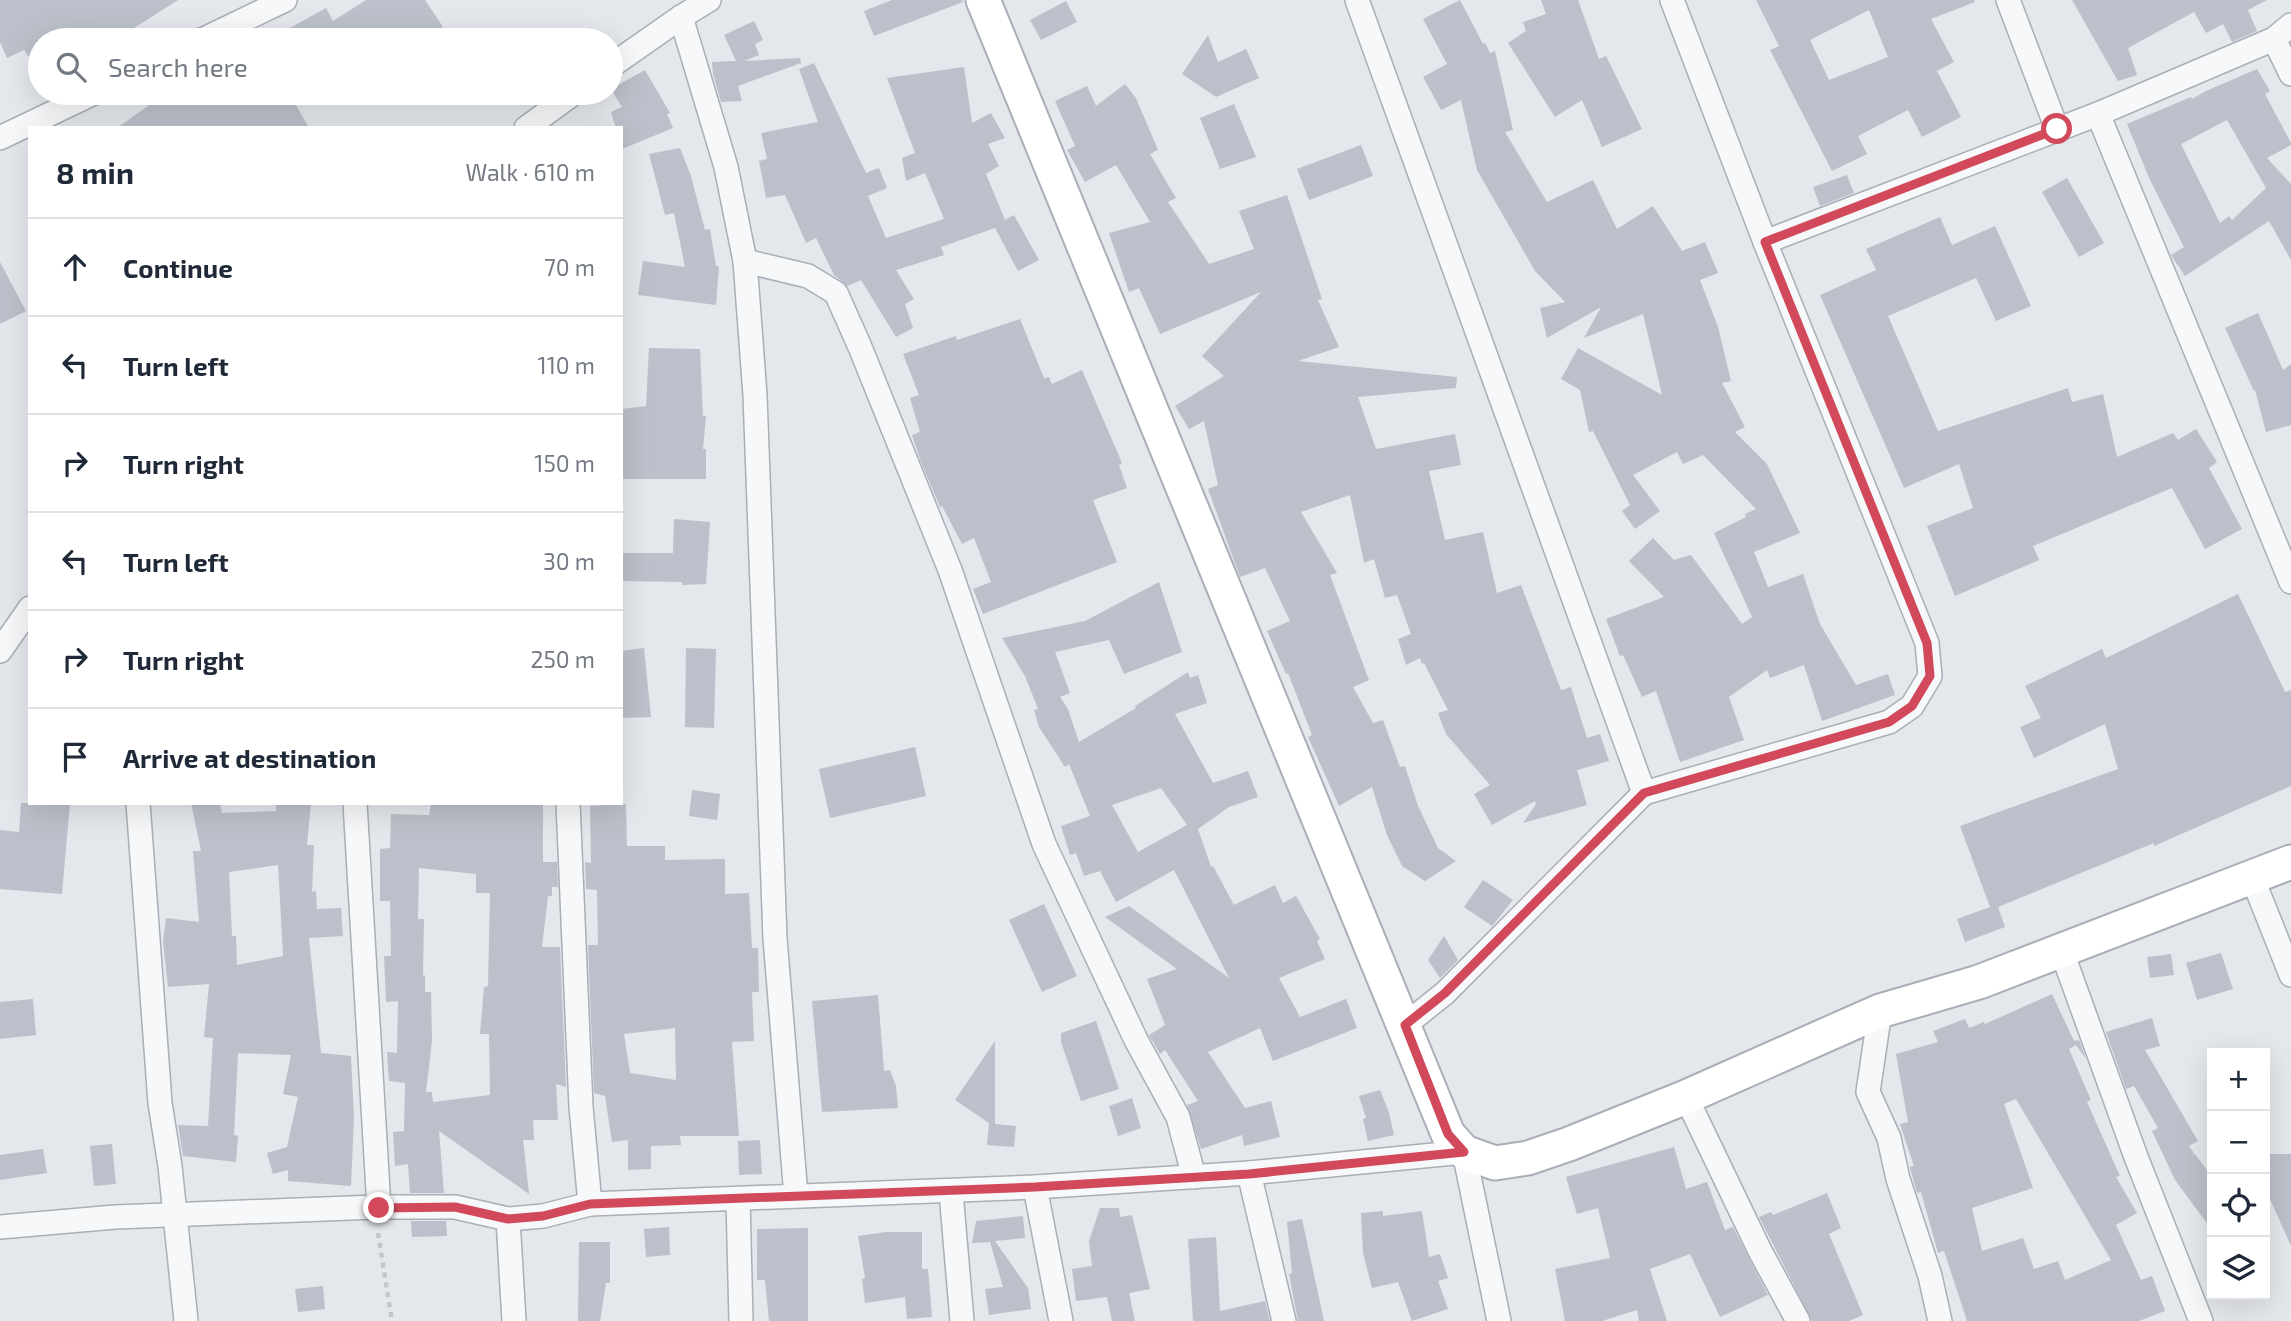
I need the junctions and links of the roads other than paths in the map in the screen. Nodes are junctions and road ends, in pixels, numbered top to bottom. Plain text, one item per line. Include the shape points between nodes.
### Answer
1 (285, 0) edge
2 (709, 0) edge
3 (983, 0) edge
4 (1357, 0) edge
5 (1672, 0) edge
6 (2008, 0) edge
7 (681, 17) junction
8 (227, 28) edge
9 (2283, 32) edge
10 (623, 58) edge
11 (2291, 74) edge
12 (69, 105) edge
13 (558, 105) edge
14 (2098, 114) junction
15 (529, 126) edge
16 (2057, 129) junction
17 (0, 138) edge
18 (1765, 242) junction
19 (745, 261) junction
20 (2291, 582) edge
21 (28, 611) edge
22 (0, 651) edge
23 (1644, 793) junction
24 (138, 805) edge
25 (355, 805) edge
26 (568, 805) edge
27 (2291, 862) edge
28 (2252, 877) junction
29 (2062, 952) junction
30 (2291, 975) edge
31 (1880, 1011) junction
32 (1405, 1025) junction
33 (1685, 1097) junction
34 (1464, 1152) junction
35 (1249, 1174) junction
36 (1194, 1177) junction
37 (1035, 1187) junction
38 (951, 1192) junction
39 (796, 1196) junction
40 (738, 1199) junction
41 (590, 1204) junction
42 (377, 1208) junction
43 (175, 1215) junction
44 (508, 1219) junction
45 (0, 1227) edge
46 (186, 1321) edge
47 (514, 1321) edge
48 (741, 1321) edge
49 (962, 1321) edge
50 (1061, 1321) edge
51 (1284, 1321) edge
52 (1499, 1321) edge
53 (1798, 1321) edge
54 (1940, 1321) edge
55 (2201, 1321) edge

1 - 8 street
2 - 7 street
3 - 32 street
4 - 23 street
5 - 18 street
6 - 16 street
7 - 10 street
7 - 19 street via 726,167
9 - 11 street
9 - 14 street
12 - 17 street
13 - 15 street
14 - 16 street
14 - 20 street
16 - 18 street
18 - 23 street via 1927,643 1930,676 1912,706 1889,722
19 - 36 street via 808,276 836,293 950,570 1044,844 1136,1040 1178,1117
19 - 39 street via 755,395 775,938
21 - 22 street
23 - 32 street via 1455,983
24 - 43 street via 160,1103
25 - 42 street
26 - 41 street via 581,1107
27 - 28 street
28 - 29 street
28 - 30 street
29 - 31 street
29 - 55 street
31 - 33 street
31 - 54 street via 1868,1092 1889,1138
32 - 34 street via 1448,1134
33 - 34 street via 1528,1158 1495,1163
33 - 53 street
34 - 35 street
34 - 52 street
35 - 36 street
35 - 51 street
36 - 37 street
37 - 38 street
37 - 50 street
38 - 39 street
38 - 49 street
39 - 40 street
40 - 41 street
40 - 48 street
41 - 44 street
42 - 43 street
42 - 44 street via 455,1207
43 - 45 street
43 - 46 street
44 - 47 street

